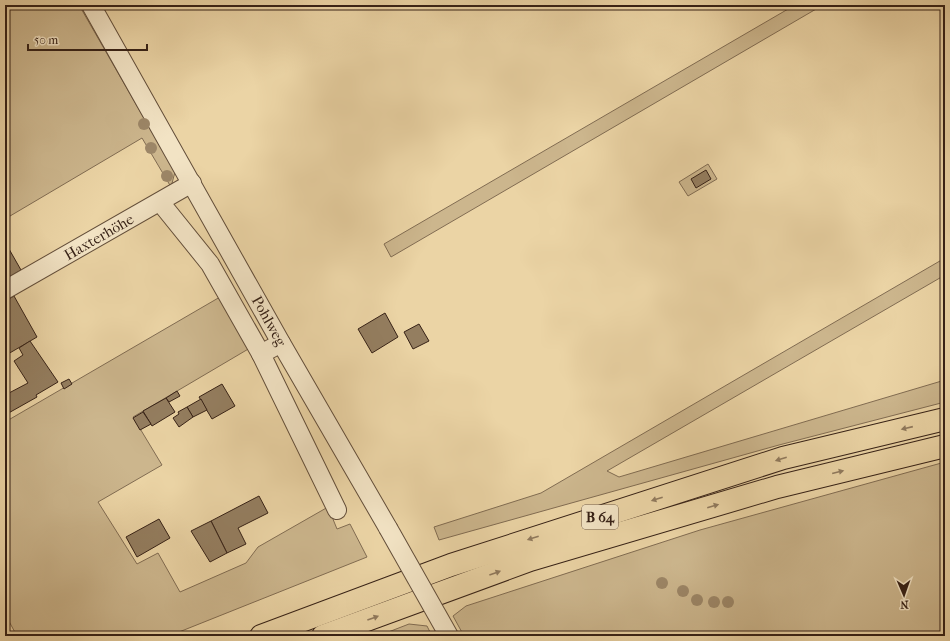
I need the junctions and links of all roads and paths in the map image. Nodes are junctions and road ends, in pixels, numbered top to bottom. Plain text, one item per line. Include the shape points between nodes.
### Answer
1 (91, 5) edge
2 (192, 183) junction
3 (160, 202) junction
4 (5, 290) edge
5 (281, 343) junction
6 (261, 354) junction
7 (945, 419) edge
8 (945, 446) edge
9 (337, 510) dead end
10 (261, 636) edge
11 (323, 636) edge
12 (449, 636) edge

1 - 2 street, Pohlweg
2 - 3 street, Haxterhöhe
2 - 5 street, Pohlweg
3 - 4 street, Haxterhöhe
3 - 6 street via 210,264
5 - 6 street
5 - 12 street, Pohlweg, bridge
6 - 9 street
7 -> 10 highway, B 64 via 783,458 451,565
11 -> 8 highway, B 64 via 530,560 777,487

